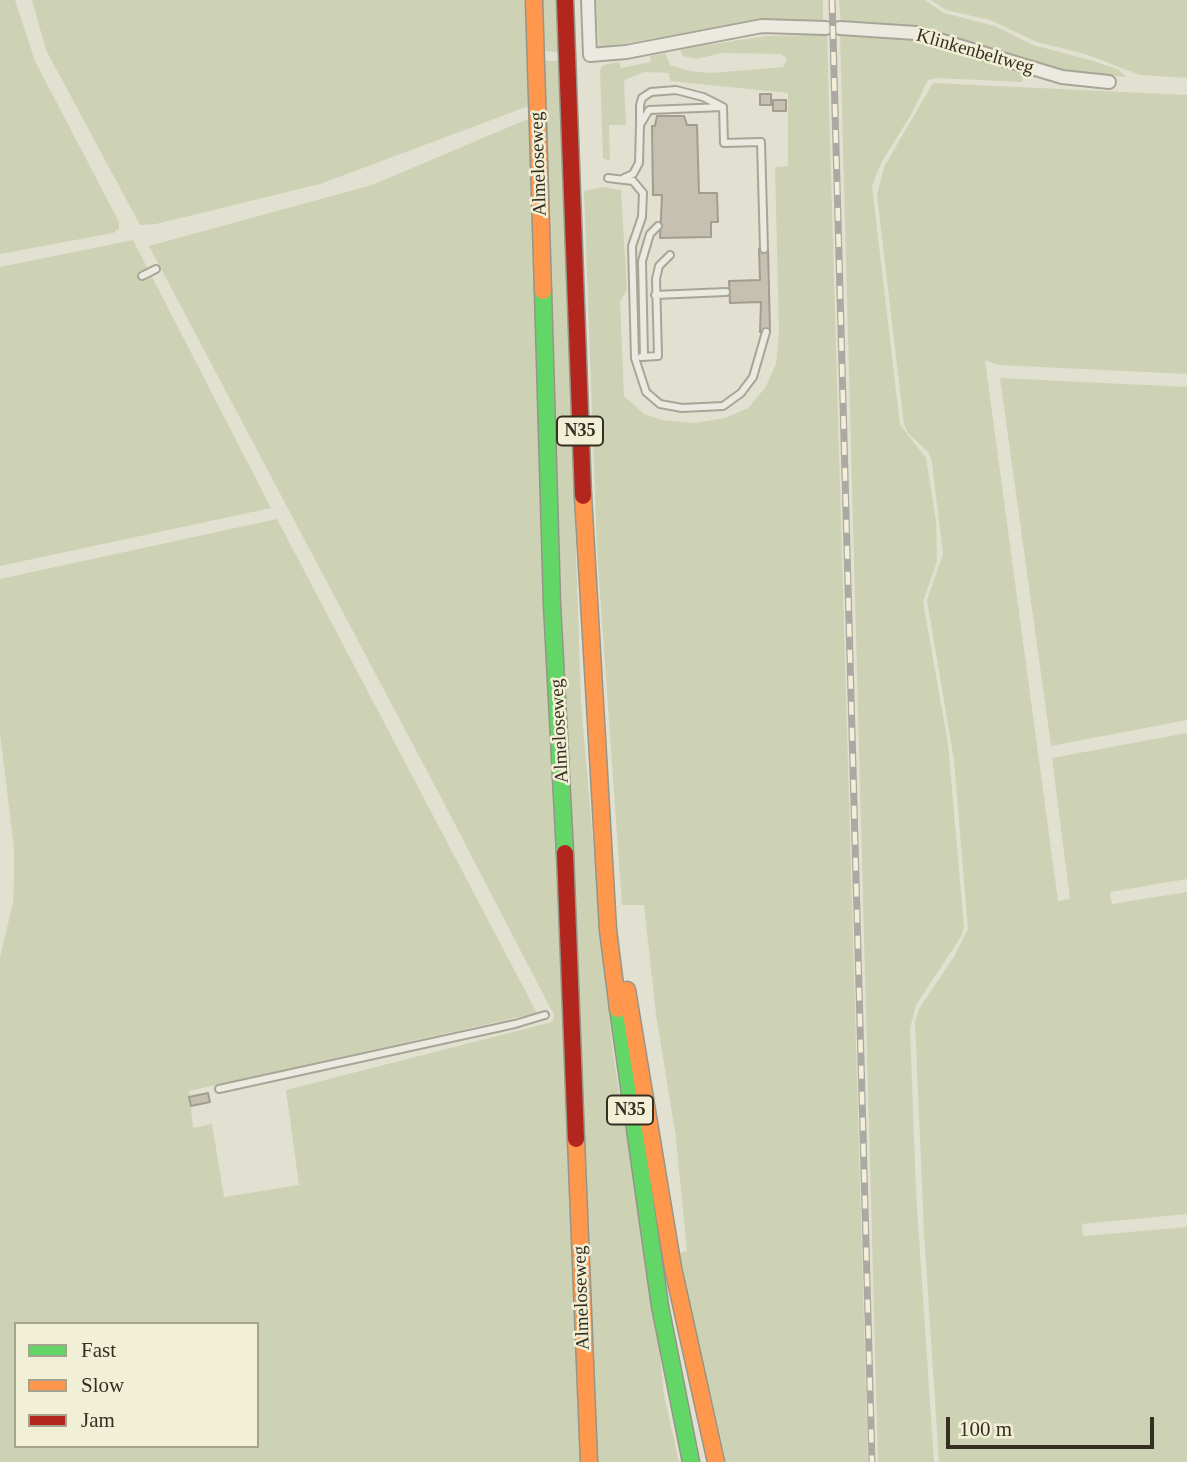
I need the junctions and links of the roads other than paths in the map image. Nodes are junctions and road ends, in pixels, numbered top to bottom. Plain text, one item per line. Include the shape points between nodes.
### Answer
1 (534, 0) edge
2 (565, 0) edge
3 (588, 0) edge
4 (826, 28) dead end
5 (840, 28) dead end
6 (1109, 82) dead end
7 (723, 107) junction
8 (640, 125) junction
9 (608, 178) dead end
10 (624, 178) junction
11 (657, 226) dead end
12 (764, 249) dead end
13 (670, 255) dead end
14 (156, 269) dead end
15 (142, 276) dead end
16 (726, 292) dead end
17 (656, 295) junction
18 (766, 332) dead end
19 (644, 357) junction
20 (635, 358) junction
21 (605, 862) junction
22 (545, 1015) dead end
23 (219, 1089) dead end
24 (589, 1462) edge
25 (691, 1462) edge
26 (716, 1462) edge

1 - 24 main road, Almeloseweg via 552,604
2 - 21 main road, Almeloseweg / N35 via 587,606
3 - 4 street via 590,55 762,26
5 - 6 street, Klinkenbeltweg via 916,33 1062,77
7 - 8 lane via 654,108
7 - 8 lane via 676,90 651,92 642,98
7 - 12 lane via 724,143 761,142
8 - 10 lane via 639,163 633,174
9 - 10 lane
10 - 20 lane via 643,192 642,218 632,246
11 - 19 lane via 642,261
13 - 17 lane via 659,266
14 - 15 lane
16 - 17 lane
17 - 19 lane via 658,356
18 - 20 lane via 753,377 741,393 723,406 704,410 660,404 646,392
19 - 20 lane
21 - 25 main road, N35 via 608,930 633,1131 660,1306
21 - 26 main road, N35 via 674,1268
22 - 23 lane

